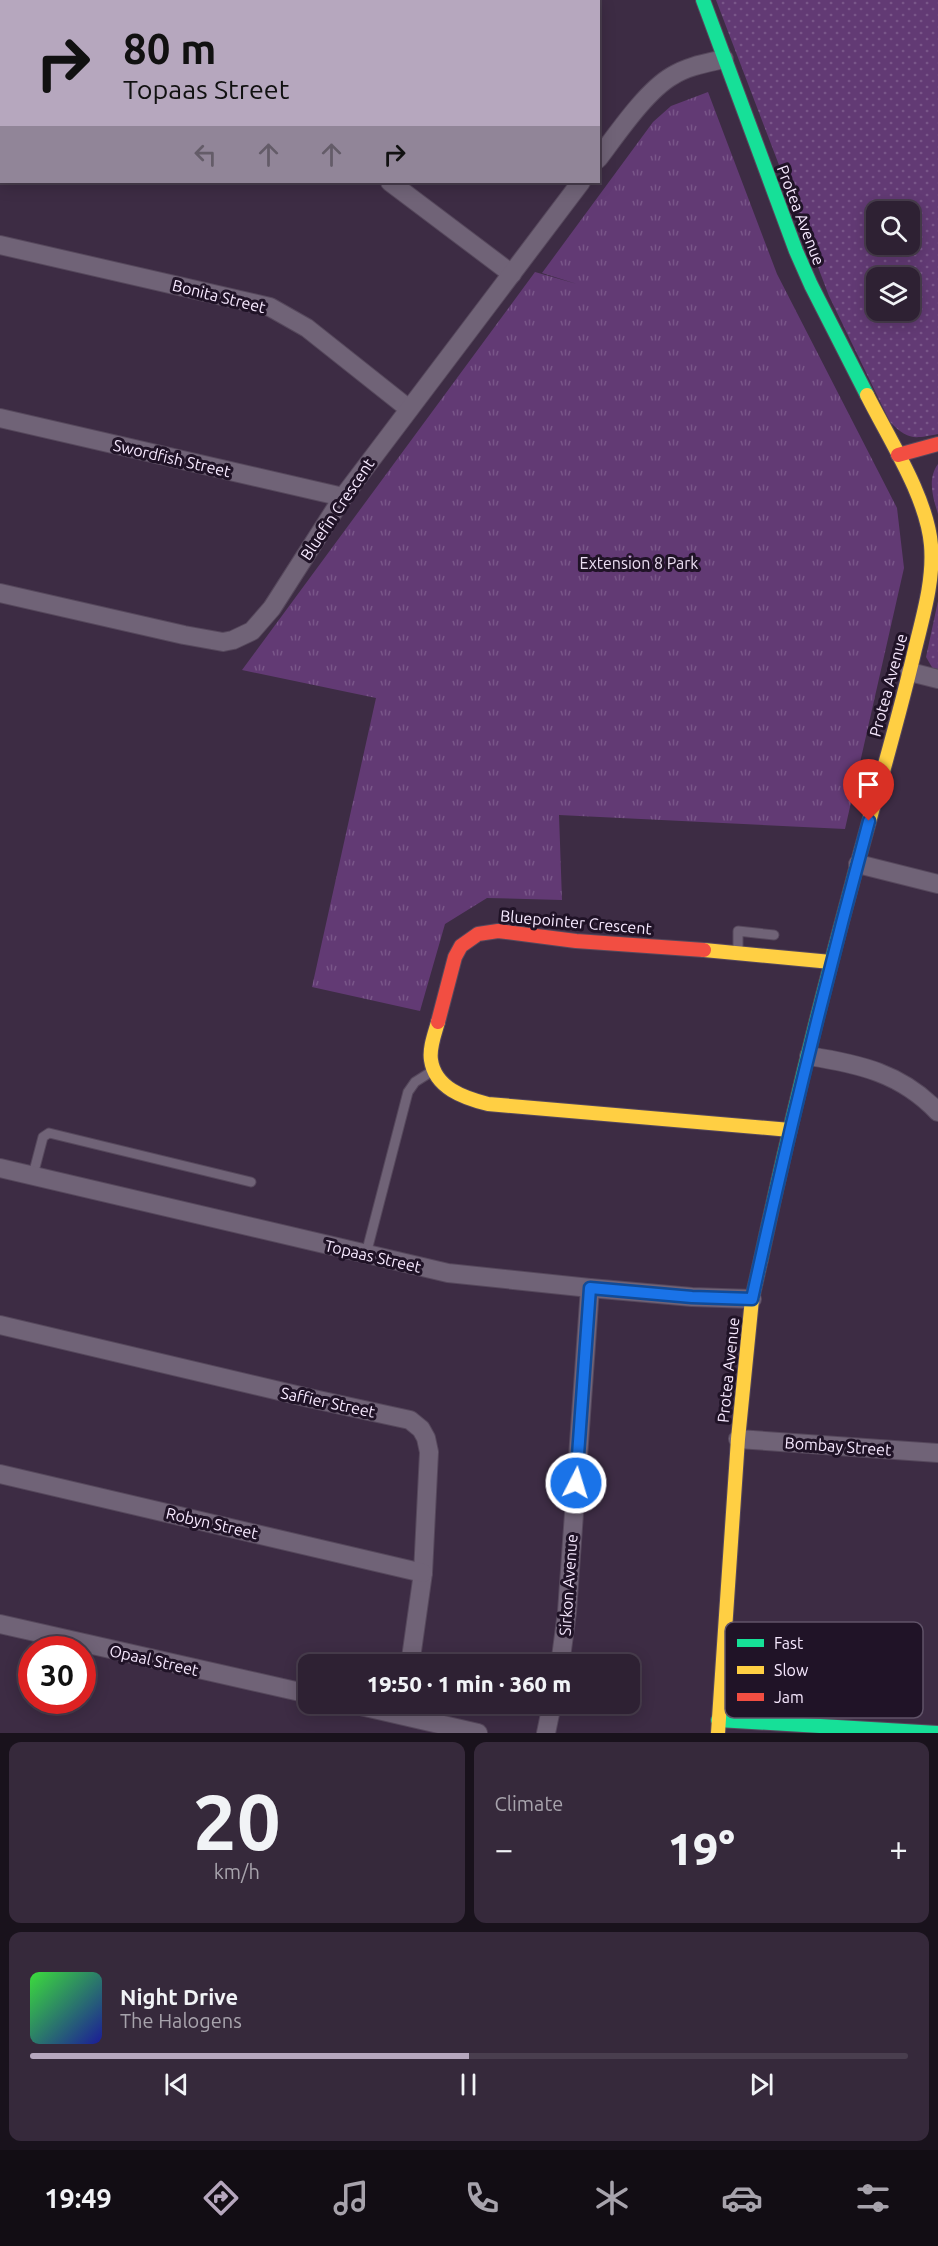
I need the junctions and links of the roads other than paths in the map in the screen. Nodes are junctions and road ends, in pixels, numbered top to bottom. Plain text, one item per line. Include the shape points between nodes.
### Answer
1 (703, 0) edge
2 (724, 58) junction
3 (605, 135) edge
4 (600, 152) edge
5 (391, 183) edge
6 (581, 183) edge
7 (0, 245) edge
8 (512, 274) junction
9 (409, 409) junction
10 (0, 418) edge
11 (938, 444) edge
12 (898, 455) junction
13 (343, 497) junction
14 (0, 593) edge
15 (910, 672) junction
16 (938, 679) edge
17 (858, 864) junction
18 (938, 884) edge
19 (774, 935) dead end
20 (738, 953) junction
21 (831, 962) junction
22 (809, 1056) junction
23 (434, 1070) junction
24 (938, 1112) edge
25 (790, 1130) junction
26 (0, 1167) edge
27 (33, 1175) junction
28 (251, 1182) dead end
29 (366, 1254) junction
30 (590, 1288) junction
31 (752, 1299) junction
32 (0, 1325) edge
33 (738, 1439) junction
34 (938, 1453) edge
35 (0, 1474) edge
36 (423, 1573) junction
37 (725, 1622) edge
38 (0, 1624) edge
39 (725, 1626) edge
40 (412, 1654) edge
41 (561, 1654) edge
42 (298, 1692) edge
43 (417, 1714) edge
44 (550, 1714) edge
45 (718, 1726) edge
46 (478, 1733) edge
47 (546, 1733) edge
48 (938, 1733) edge

1 - 2 street, Protea Avenue
2 - 3 street via 671,76
2 - 12 street, Protea Avenue via 800,259
3 - 4 street
5 - 8 street
6 - 8 street, Bluefin Crescent
7 - 9 street, Bonita Street via 270,307 307,328
8 - 9 street, Bluefin Crescent
9 - 13 street, Bluefin Crescent
10 - 13 street, Swordfish Street
11 - 12 street
12 - 15 street, Protea Avenue via 919,497 931,544 926,604
13 - 14 street, Bluefin Crescent via 261,623 234,640 223,642 184,635
15 - 16 street
15 - 17 street, Protea Avenue
17 - 18 street
17 - 21 street, Protea Avenue
19 - 20 lane via 738,931
20 - 21 street, Bluepointer Crescent
20 - 23 street, Bluepointer Crescent via 498,931 478,934 455,957 432,1047
21 - 22 street, Protea Avenue
22 - 24 street via 893,1077
22 - 25 street, Protea Avenue
23 - 25 street via 438,1080 455,1093 488,1104
23 - 29 lane via 415,1082 408,1092
25 - 31 street, Protea Avenue
26 - 27 street, Topaas Street
27 - 28 lane via 43,1137 49,1133
27 - 29 street, Topaas Street
29 - 30 street, Topaas Street via 465,1276
30 - 31 street, Topaas Street
30 - 41 street, Sirkon Avenue
31 - 33 street, Protea Avenue
32 - 36 street, Saffier Street via 410,1420 422,1429 429,1452
33 - 34 street, Bombay Street
33 - 37 street, Protea Avenue
35 - 36 street, Robyn Street
36 - 40 street, Saffier Street
38 - 42 street, Opaal Street
39 - 45 street, Protea Avenue
43 - 46 street
44 - 47 street
45 - 48 street

